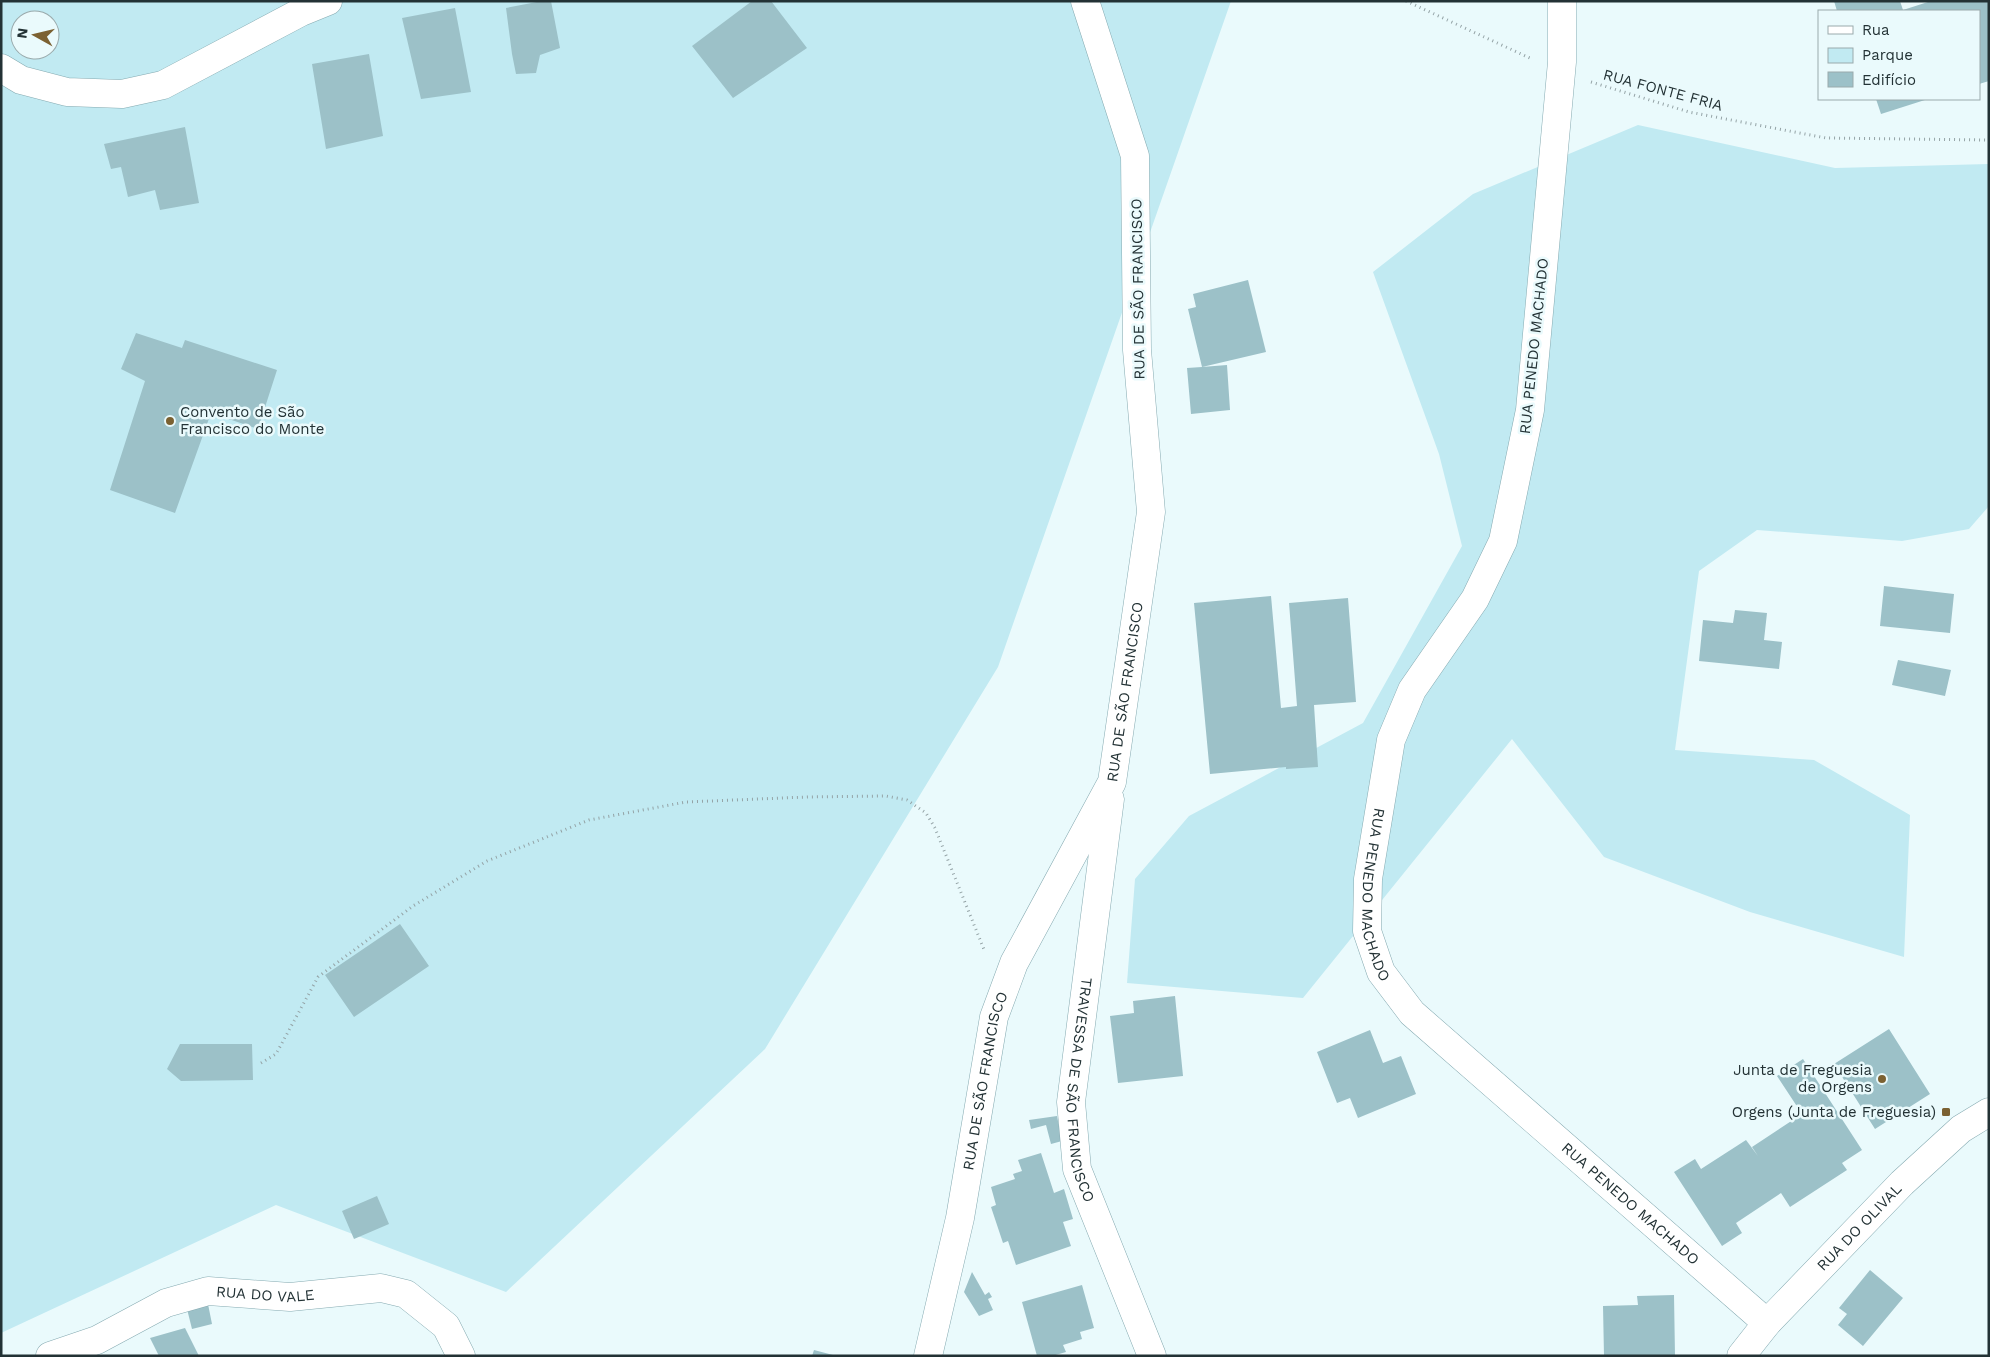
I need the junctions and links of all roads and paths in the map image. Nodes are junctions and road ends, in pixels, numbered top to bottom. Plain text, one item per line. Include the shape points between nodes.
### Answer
1 (328, 1) edge
2 (1086, 1) edge
3 (1406, 1) edge
4 (1562, 1) edge
5 (1, 68) edge
6 (1561, 73) junction
7 (1989, 140) edge
8 (1112, 782) junction
9 (1005, 987) junction
10 (261, 1063) dead end
11 (1989, 1112) edge
12 (1767, 1323) junction
13 (50, 1356) edge
14 (461, 1356) edge
15 (928, 1356) edge
16 (1152, 1356) edge
17 (1741, 1356) edge

1 - 5 street via 163,85 122,94 67,92 20,80
2 - 8 street, RUA DE SÃO FRANCISCO via 1135,156 1137,350 1151,512
3 - 6 path, RUA FONTE FRIA
4 - 6 street, RUA PENEDO MACHADO
6 - 7 path, RUA FONTE FRIA via 1689,112 1826,138
6 - 12 street, RUA PENEDO MACHADO via 1530,410 1503,541 1475,599 1412,690 1391,740 1368,879 1367,931 1381,972 1412,1013
8 - 9 street, RUA DE SÃO FRANCISCO via 1014,963
8 - 16 street, TRAVESSA DE SÃO FRANCISCO via 1071,1102 1077,1169
9 - 10 path via 982,945 935,828 926,813 907,800 886,796 686,802 588,820 487,861 413,906 318,977 276,1054
9 - 15 street, RUA DE SÃO FRANCISCO via 994,1017 960,1218
11 - 12 street, RUA DO OLIVAL via 1961,1129 1902,1183
12 - 17 street, RUA DO OLIVAL
13 - 14 street, RUA DO VALE via 97,1340 166,1304 208,1291 290,1297 381,1288 406,1294 446,1326

